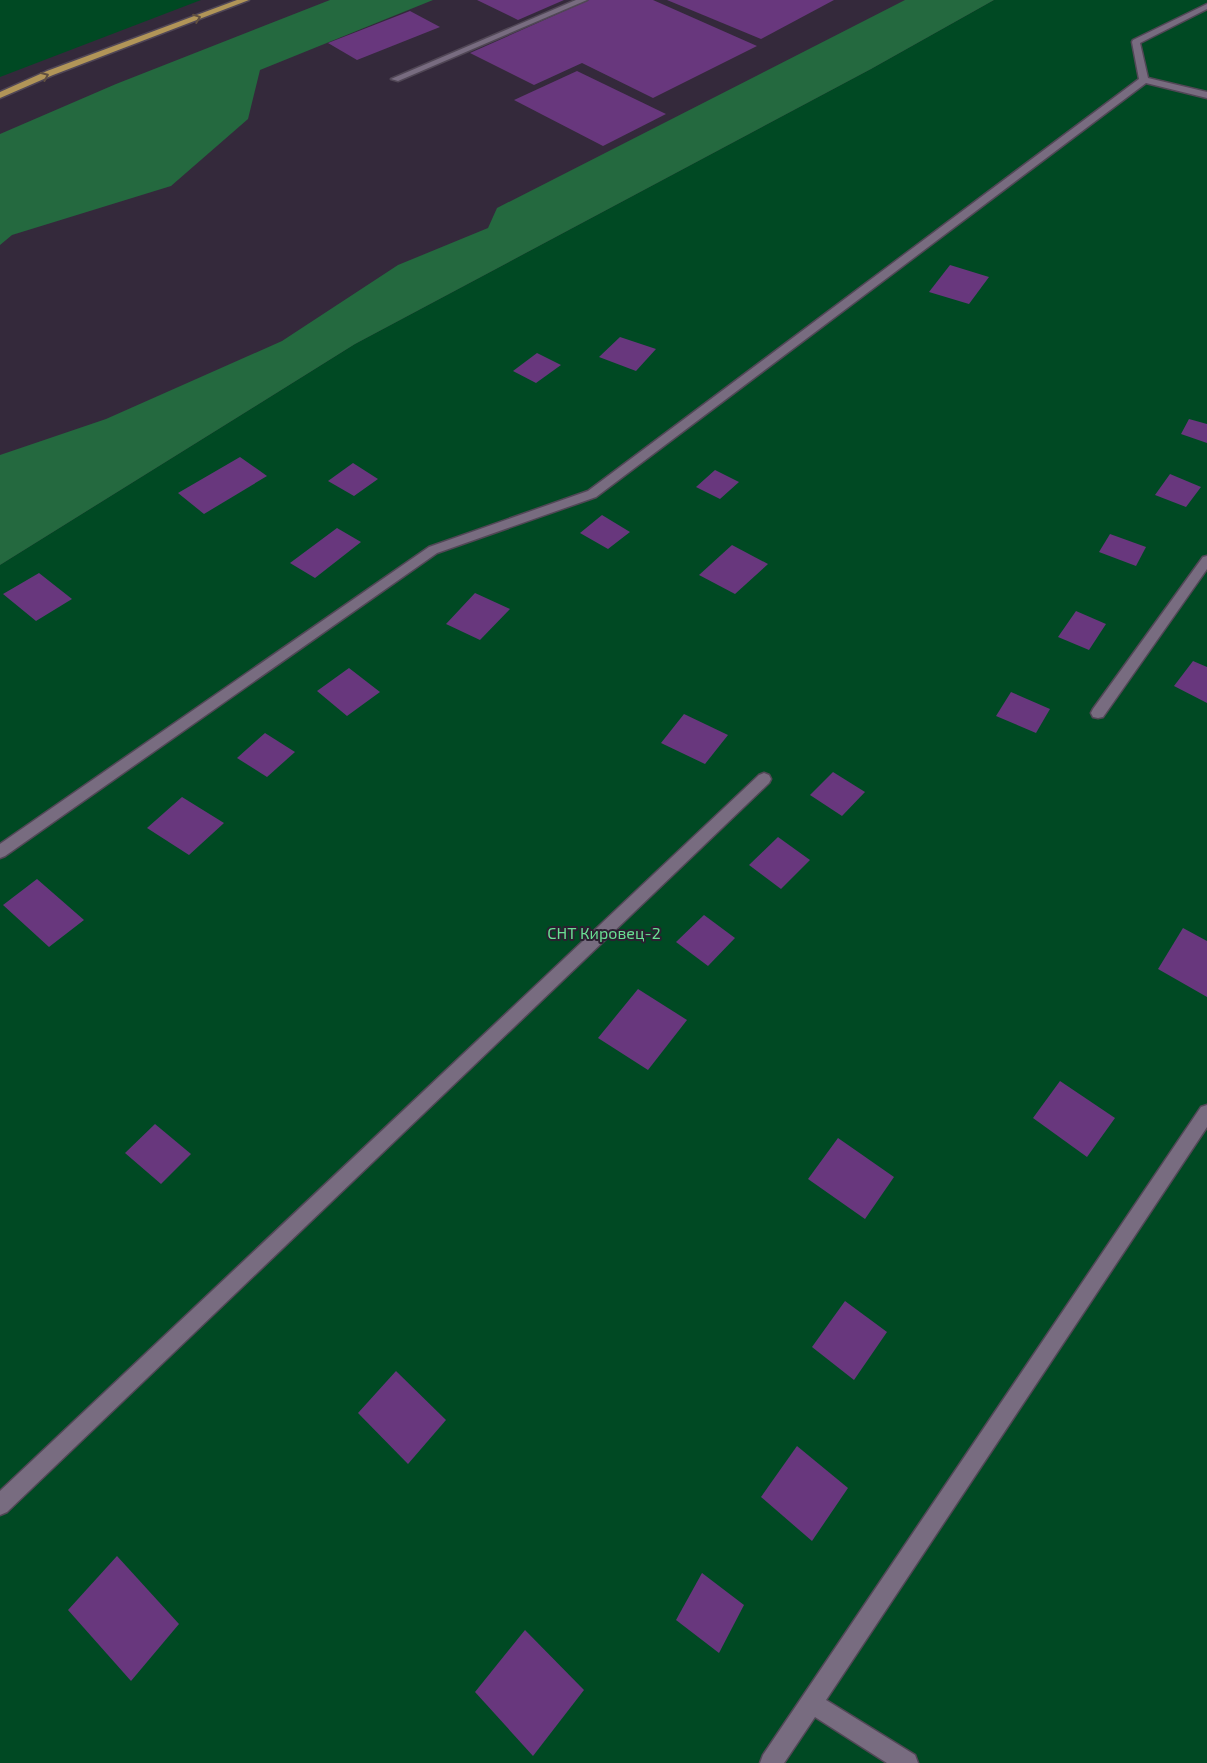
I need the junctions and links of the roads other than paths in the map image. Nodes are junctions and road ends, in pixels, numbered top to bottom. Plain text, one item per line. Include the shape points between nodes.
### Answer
1 (245, 0) edge
2 (583, 0) edge
3 (1207, 6) edge
4 (395, 79) dead end
5 (1144, 80) junction
6 (0, 95) edge
7 (1207, 95) edge
8 (1207, 560) edge
9 (1098, 713) dead end
10 (764, 779) dead end
11 (0, 852) edge
12 (1207, 1113) edge
13 (0, 1505) edge
14 (812, 1703) junction
15 (771, 1763) edge
16 (907, 1763) edge

6 -> 1 main road
2 - 4 street
3 - 5 street via 1136,42
5 - 7 street
5 - 11 street via 592,494 433,550
8 - 9 street
10 - 13 street
12 - 14 street
14 - 15 street
14 - 16 street

